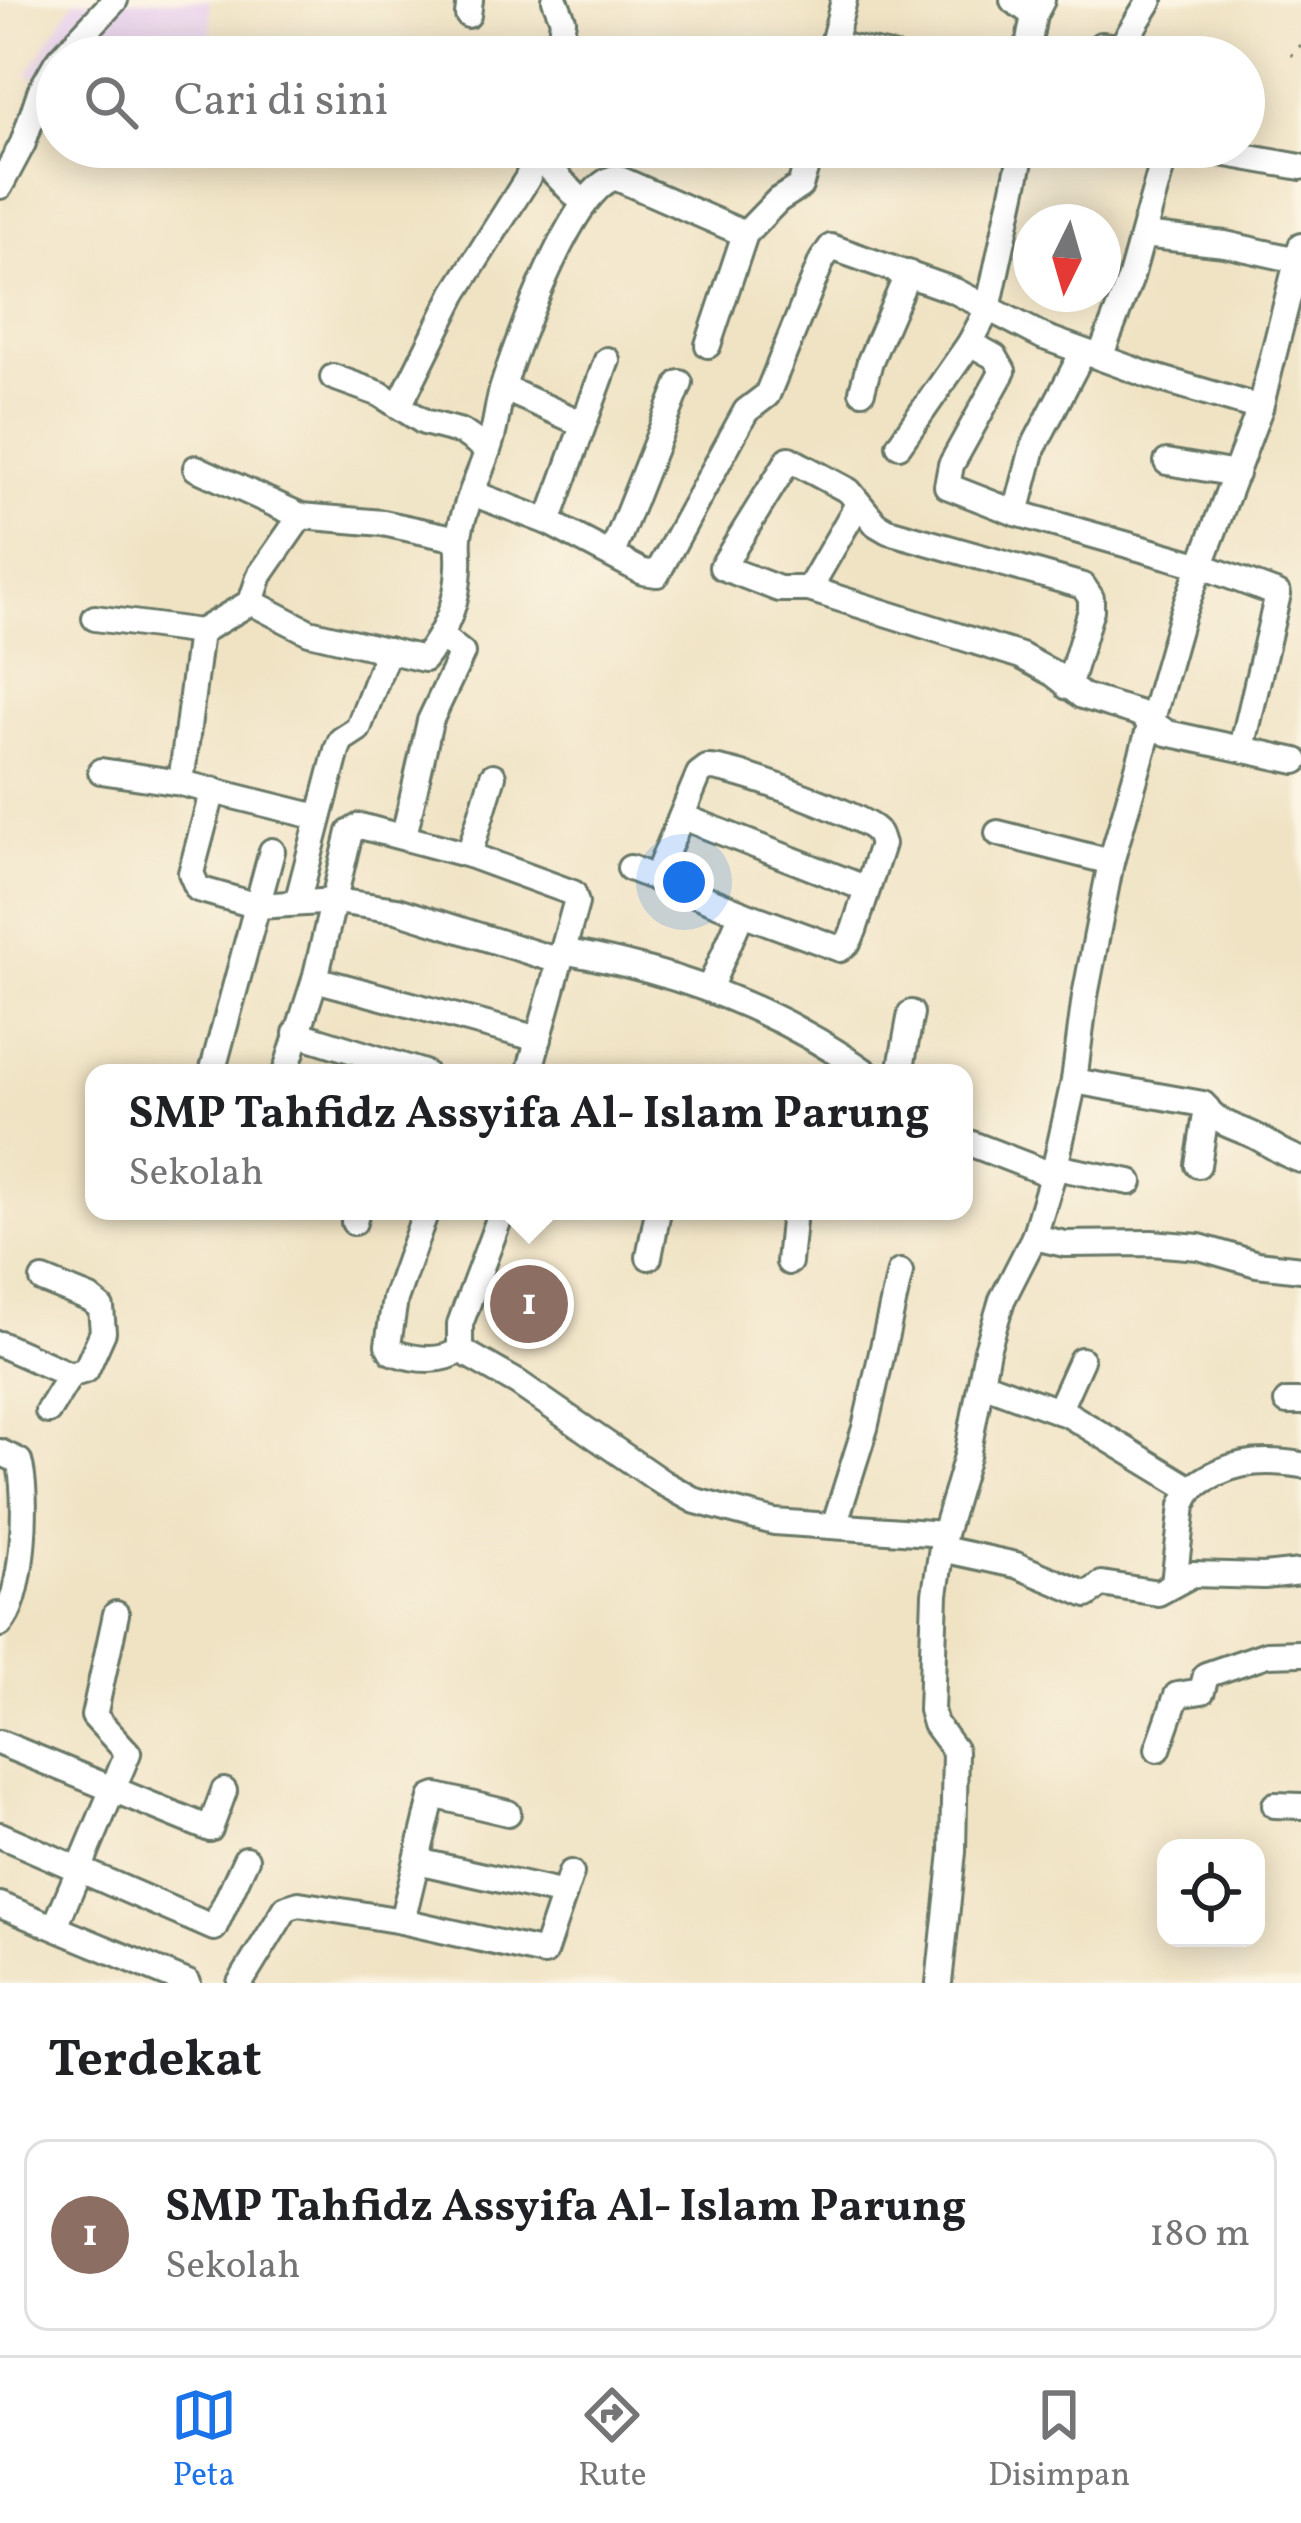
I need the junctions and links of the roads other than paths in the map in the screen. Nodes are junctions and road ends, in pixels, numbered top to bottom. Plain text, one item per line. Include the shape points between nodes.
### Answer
1 (115, 0) edge
2 (555, 0) edge
3 (844, 0) edge
4 (1013, 0) edge
5 (1150, 0) edge
6 (1038, 8) edge
7 (81, 36) edge
8 (561, 36) edge
9 (835, 36) edge
10 (1128, 36) edge
11 (36, 104) edge
12 (1265, 161) edge
13 (1301, 167) edge
14 (527, 168) edge
15 (552, 168) edge
16 (802, 168) edge
17 (1020, 168) edge
18 (1162, 168) edge
19 (0, 186) edge
20 (584, 204) junction
21 (745, 234) junction
22 (1143, 235) junction
23 (1299, 253) edge
24 (908, 273) junction
25 (988, 309) junction
26 (970, 344) junction
27 (708, 345) dead end
28 (1092, 354) junction
29 (607, 360) dead end
30 (333, 377) dead end
31 (680, 383) dead end
32 (503, 388) junction
33 (862, 391) dead end
34 (399, 406) junction
35 (1260, 408) junction
36 (583, 424) junction
37 (899, 445) dead end
38 (488, 450) junction
39 (1167, 462) dead end
40 (196, 468) dead end
41 (1236, 474) junction
42 (472, 493) junction
43 (858, 504) junction
44 (1016, 513) junction
45 (301, 516) junction
46 (548, 522) junction
47 (458, 539) junction
48 (611, 554) junction
49 (1202, 566) junction
50 (808, 590) junction
51 (1290, 597) edge
52 (250, 602) junction
53 (95, 618) dead end
54 (200, 632) junction
55 (440, 636) junction
56 (388, 650) junction
57 (1068, 687) junction
58 (1153, 721) junction
59 (1242, 748) junction
60 (1297, 761) dead end
61 (100, 771) dead end
62 (493, 776) dead end
63 (181, 783) junction
64 (213, 790) junction
65 (318, 817) junction
66 (682, 817) junction
67 (998, 833) dead end
68 (404, 836) junction
69 (272, 851) dead end
70 (470, 855) junction
71 (1112, 862) junction
72 (630, 868) dead end
73 (656, 878) junction
74 (867, 889) junction
75 (336, 901) junction
76 (297, 903) junction
77 (258, 906) junction
78 (742, 913) junction
79 (561, 956) junction
80 (315, 979) junction
81 (709, 989) junction
82 (910, 1013) dead end
83 (296, 1033) junction
84 (539, 1039) junction
85 (827, 1045) junction
86 (214, 1064) edge
87 (287, 1064) edge
88 (395, 1064) edge
89 (532, 1064) edge
90 (825, 1064) edge
91 (854, 1064) edge
92 (901, 1064) edge
93 (1074, 1081) junction
94 (1208, 1108) junction
95 (973, 1145) edge
96 (1301, 1160) edge
97 (1198, 1165) dead end
98 (1054, 1171) junction
99 (1130, 1182) dead end
100 (423, 1220) edge
101 (499, 1220) edge
102 (656, 1220) edge
103 (793, 1220) edge
104 (1034, 1237) junction
105 (649, 1257) dead end
106 (789, 1262) dead end
107 (1301, 1268) edge
108 (900, 1272) dead end
109 (43, 1280) dead end
110 (0, 1344) edge
111 (460, 1350) junction
112 (1081, 1360) dead end
113 (70, 1375) junction
114 (982, 1383) junction
115 (48, 1411) dead end
116 (1058, 1411) junction
117 (0, 1452) edge
118 (1301, 1465) edge
119 (1191, 1489) junction
120 (835, 1526) junction
121 (943, 1541) junction
122 (1301, 1572) edge
123 (1174, 1582) junction
124 (116, 1614) dead end
125 (0, 1624) edge
126 (1301, 1653) edge
127 (0, 1743) edge
128 (1158, 1749) dead end
129 (112, 1790) junction
130 (224, 1791) dead end
131 (1275, 1805) dead end
132 (1301, 1806) edge
133 (508, 1813) dead end
134 (0, 1835) edge
135 (246, 1859) dead end
136 (417, 1861) junction
137 (80, 1869) junction
138 (0, 1905) edge
139 (402, 1921) junction
140 (55, 1927) junction
141 (188, 1983) edge
142 (240, 1983) edge
143 (939, 1983) edge

1 - 7 street
2 - 8 street
3 - 9 street
4 - 6 street
5 - 10 street
11 - 19 street
12 - 13 street
14 - 34 street
15 - 20 street
16 - 21 street via 795,191
17 - 25 street
18 - 22 street
20 - 21 street via 601,182 616,178
20 - 32 street
21 - 27 street
22 - 23 street
22 - 28 street
23 - 35 street
24 - 25 street
24 - 33 street
24 - 48 street via 839,247 826,251 767,395 746,411 657,574
25 - 26 street
25 - 28 street
26 - 37 street
26 - 44 street via 1003,371 946,483
28 - 35 street
28 - 44 street via 1033,448
29 - 36 street
30 - 34 street
31 - 48 street
32 - 36 street
32 - 38 street
34 - 38 street
35 - 41 street
36 - 46 street
38 - 42 street
39 - 41 street
40 - 45 street
41 - 49 street
42 - 46 street
42 - 47 street
43 - 50 street
43 - 50 street via 789,459 722,567 779,589
43 - 57 street via 888,531 1083,586 1091,610
44 - 49 street
45 - 47 street
45 - 52 street
46 - 48 street
47 - 55 street via 455,600
49 - 51 street
49 - 58 street
50 - 57 street via 1022,656
51 - 59 street
52 - 54 street
52 - 56 street via 309,632
53 - 54 street
54 - 63 street
55 - 56 street via 424,659
55 - 68 street via 462,653 430,721
56 - 65 street via 358,729 341,740
57 - 58 street
58 - 59 street via 1167,733
58 - 71 street
59 - 60 street
61 - 63 street
62 - 70 street
63 - 64 street
64 - 65 street
64 - 77 street via 192,882
65 - 76 street
66 - 73 street
66 - 74 street
66 - 74 street via 699,774 730,769 873,828 882,844
67 - 71 street
68 - 70 street
68 - 75 street via 355,827
69 - 77 street
70 - 79 street via 573,892
71 - 93 street
72 - 73 street
73 - 78 street
74 - 78 street via 840,949
75 - 76 street
75 - 79 street
75 - 80 street
76 - 77 street
77 - 86 street
78 - 81 street
79 - 81 street via 607,958
79 - 84 street
80 - 83 street
80 - 84 street
81 - 85 street
82 - 92 street
83 - 87 street
83 - 88 street
84 - 89 street
85 - 90 street
85 - 91 street
93 - 94 street
93 - 98 street
94 - 96 street via 1225,1126
94 - 97 street
95 - 98 street
98 - 99 street
98 - 104 street
100 - 111 street via 388,1345 436,1359
101 - 111 street via 460,1324
102 - 105 street
103 - 106 street
104 - 107 street via 1199,1247
104 - 114 street via 1002,1300
108 - 120 street
109 - 113 street via 103,1312 104,1332 86,1370
110 - 113 street
111 - 120 street via 697,1501 774,1522
112 - 116 street
113 - 115 street
114 - 116 street
114 - 121 street
116 - 119 street
117 - 125 street via 19,1461 23,1478 20,1563
118 - 119 street via 1229,1466
119 - 123 street
120 - 121 street
121 - 123 street via 1087,1595 1102,1584 1158,1593
121 - 143 street via 931,1710 955,1749 955,1805
122 - 123 street via 1193,1574
124 - 129 street via 94,1716 128,1753
126 - 128 street via 1267,1654 1206,1675 1202,1691 1177,1695
127 - 129 street
129 - 130 street via 210,1829
129 - 137 street
131 - 132 street
133 - 136 street via 434,1797
134 - 137 street
135 - 137 street via 214,1928
136 - 139 street
136 - 139 street via 567,1884 544,1953
137 - 140 street
138 - 140 street
139 - 142 street via 291,1905
140 - 141 street

